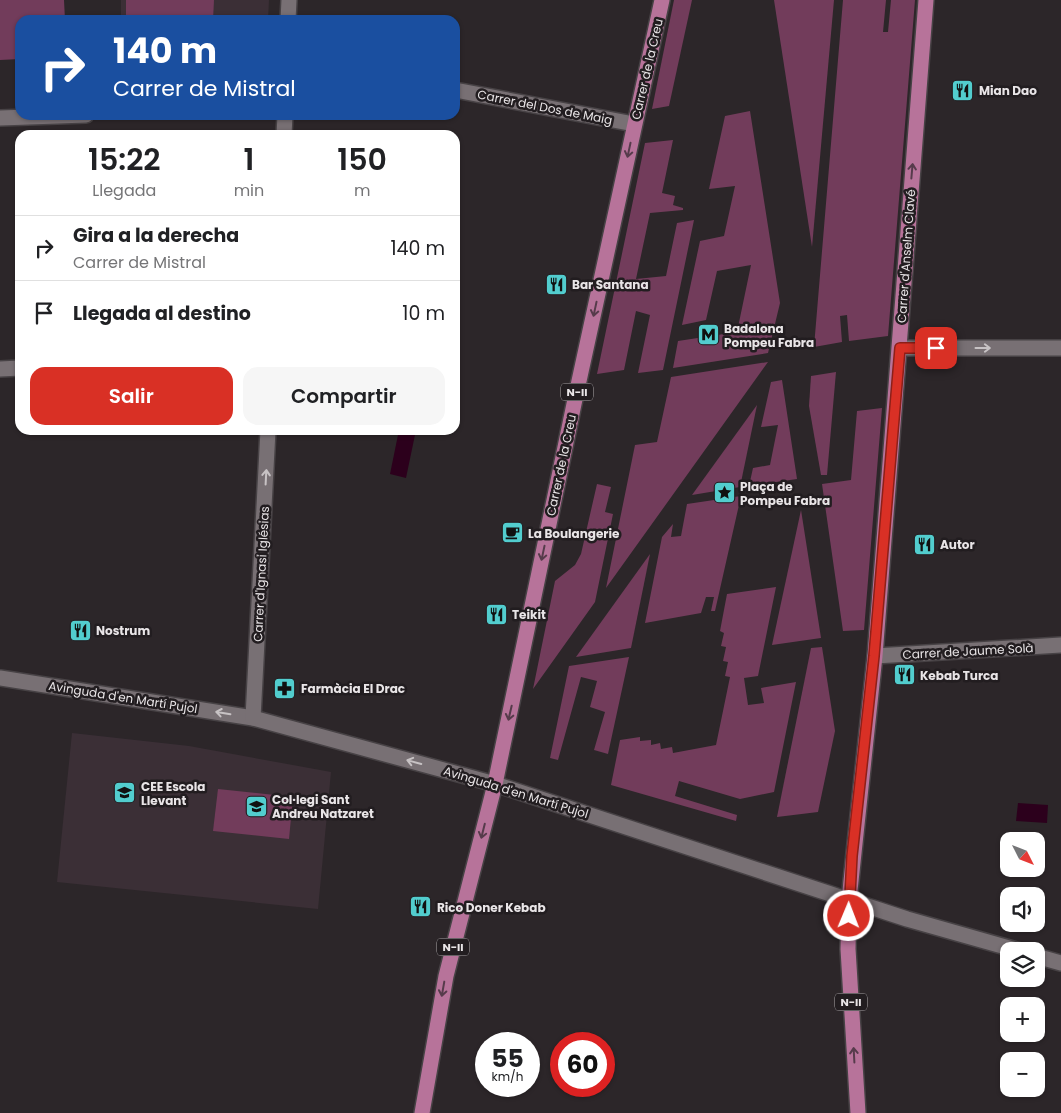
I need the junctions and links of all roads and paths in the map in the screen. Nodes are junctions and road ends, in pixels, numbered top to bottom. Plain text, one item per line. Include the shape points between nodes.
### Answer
1 (289, 0) edge
2 (662, 0) edge
3 (926, 0) edge
4 (288, 15) edge
5 (460, 91) edge
6 (15, 117) edge
7 (0, 118) edge
8 (634, 124) junction
9 (900, 348) junction
10 (1061, 348) edge
11 (15, 368) edge
12 (0, 369) edge
13 (268, 435) edge
14 (1061, 645) edge
15 (874, 656) junction
16 (0, 678) edge
17 (253, 718) junction
18 (495, 784) junction
19 (849, 900) junction
20 (1000, 945) edge
21 (1045, 959) edge
22 (1061, 963) edge
23 (422, 1113) edge
24 (858, 1113) edge

1 - 4 street
2 - 8 main road, Carrer de la Creu / N-II
9 -> 3 main road, Carrer d'Anselm Clavé / N-II
5 - 8 street, Carrer del Dos de Maig
6 - 7 street
8 -> 18 main road, Carrer de la Creu / N-II
9 -> 10 street
9 - 15 main road, Carrer d'Anselm Clavé / N-II
11 - 12 street
17 -> 13 street, Carrer d'Ignasi Iglésias
14 - 15 street, Carrer de Jaume Solà
15 - 19 main road, Carrer d'Anselm Clavé / N-II
17 -> 16 street, Avinguda d'en Martí Pujol
18 -> 17 street, Avinguda d'en Martí Pujol
18 - 19 street, Avinguda d'en Martí Pujol
18 -> 23 main road, N-II via 446,976
19 - 20 street, Avinguda d'en Martí Pujol
24 -> 19 main road, N-II via 848,949
21 - 22 street

